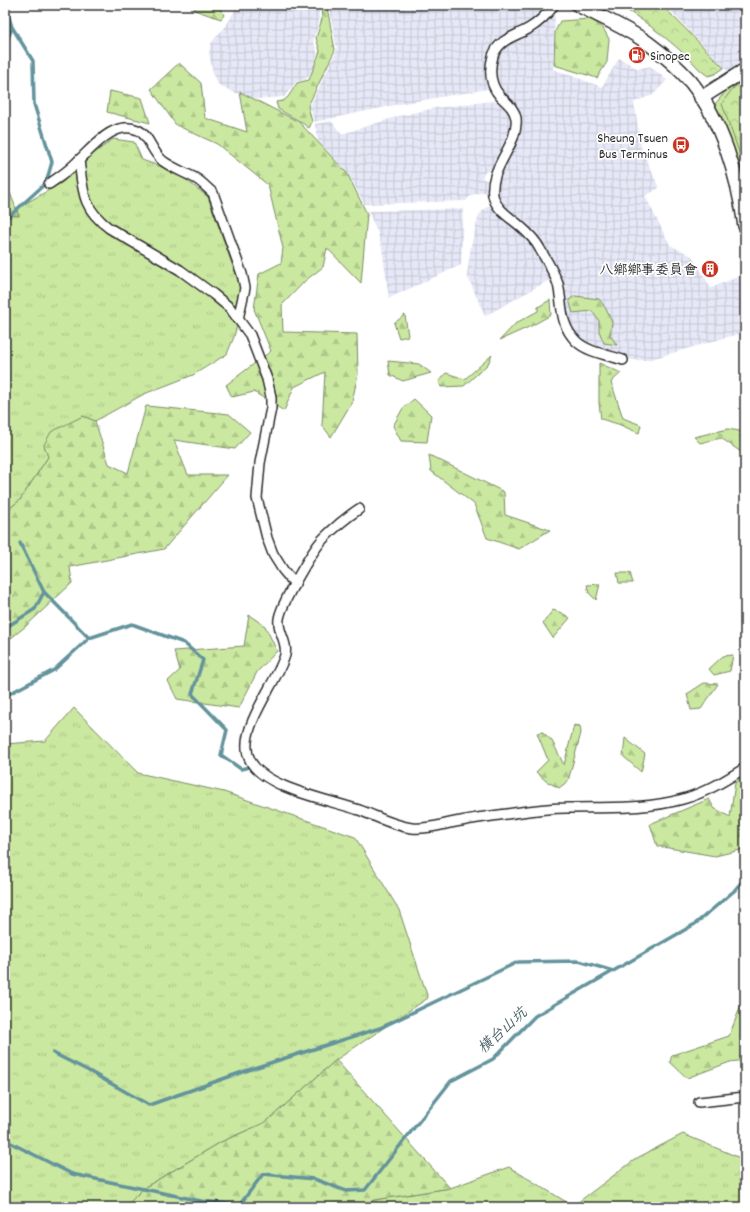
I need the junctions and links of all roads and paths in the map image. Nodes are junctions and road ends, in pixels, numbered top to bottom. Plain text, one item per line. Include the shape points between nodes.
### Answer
1 (554, 5) edge
2 (578, 5) edge
3 (745, 70) edge
4 (701, 98) junction
5 (80, 160) junction
6 (49, 184) dead end
7 (745, 226) edge
8 (238, 319) junction
9 (623, 360) dead end
10 (358, 509) dead end
11 (295, 584) junction
12 (745, 768) edge
13 (745, 1097) edge
14 (699, 1102) dead end

1 - 9 street via 537,23 503,41 494,56 491,78 493,84 512,108 516,120 512,138 498,167 493,188 494,202 540,247 557,282 564,323 570,334 586,348
2 - 4 main road via 647,43 680,70
3 - 4 main road
4 - 7 main road via 716,122 727,151
5 - 6 street
5 - 8 street via 84,196 87,205 99,221 180,270 230,308
5 - 8 street via 103,137 124,128 131,128 144,134 163,162 193,177 209,189 242,274 244,288
8 - 11 street via 250,335 271,397 257,498 273,554
10 - 11 street via 324,538
11 - 12 street via 279,620 286,646 284,658 250,726 246,745 253,766 267,777 288,787 400,825 421,829 542,809 630,808 663,804 702,792
13 - 14 street

